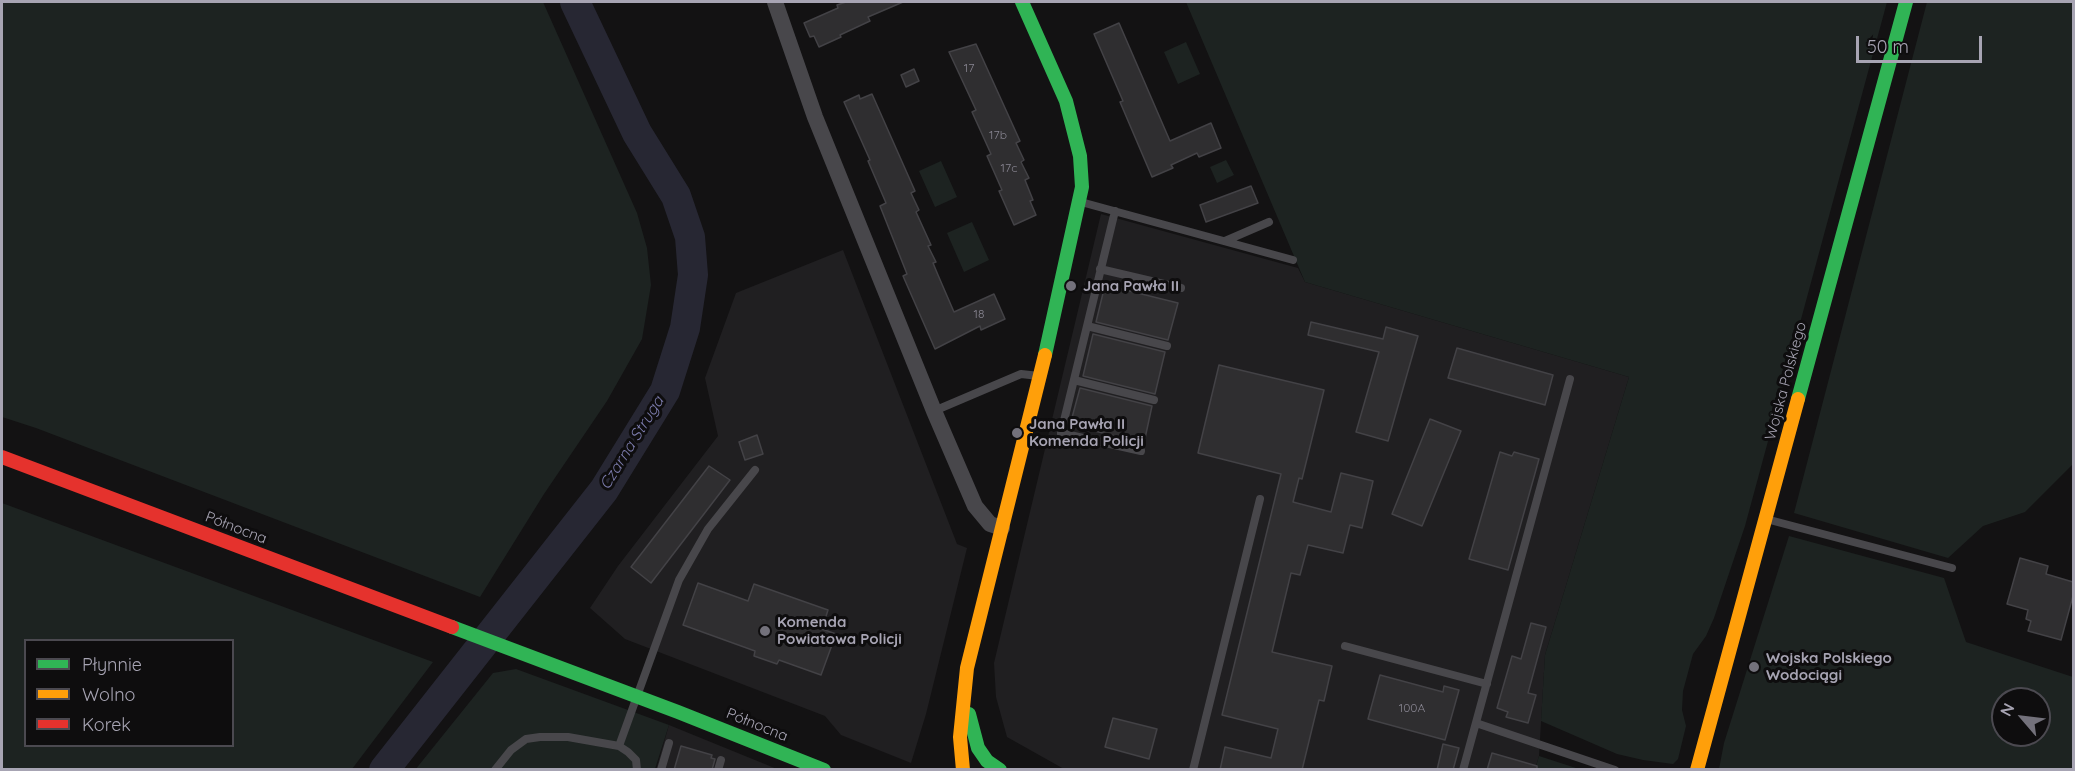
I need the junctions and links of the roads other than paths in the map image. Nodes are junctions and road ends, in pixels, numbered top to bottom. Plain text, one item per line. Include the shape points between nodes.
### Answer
1 (775, 2) edge
2 (1023, 2) edge
3 (1906, 2) edge
4 (1080, 202) junction
5 (1115, 211) junction
6 (1269, 222) dead end
7 (1225, 242) junction
8 (1293, 260) dead end
9 (1101, 269) junction
10 (1181, 288) dead end
11 (1087, 326) junction
12 (1167, 346) dead end
13 (1040, 376) junction
14 (1570, 379) dead end
15 (1074, 380) junction
16 (1154, 400) dead end
17 (934, 411) junction
18 (1141, 451) dead end
19 (2, 457) edge
20 (755, 470) dead end
21 (1260, 499) dead end
22 (1766, 518) junction
23 (1002, 528) junction
24 (1952, 568) dead end
25 (1345, 646) dead end
26 (1487, 684) junction
27 (964, 692) junction
28 (636, 696) junction
29 (1476, 723) junction
30 (669, 743) dead end
31 (619, 747) junction
32 (721, 760) dead end
33 (495, 770) edge
34 (637, 770) edge
35 (661, 770) edge
36 (718, 770) edge
37 (824, 770) edge
38 (963, 770) edge
39 (1000, 770) edge
40 (1193, 770) edge
41 (1463, 770) edge
42 (1615, 770) edge
43 (1697, 770) edge

1 - 17 street via 815,117
2 - 4 street via 1077,138
3 - 22 street, Wojska Polskiego
4 - 5 lane
4 - 13 street
5 - 7 lane
5 - 9 lane
6 - 7 lane
7 - 8 lane
9 - 10 lane
9 - 11 lane
11 - 12 lane
11 - 15 lane
13 - 17 lane via 1021,374
13 - 23 street
14 - 26 lane
15 - 16 lane
15 - 18 lane via 1061,433
17 - 23 street via 975,506 990,524
19 - 28 street, Północna
20 - 28 lane via 708,529 679,580
21 - 40 lane
22 - 24 lane
22 - 43 street, Wojska Polskiego
23 - 27 street
25 - 26 lane
26 - 29 lane
27 - 38 street via 960,737
27 - 39 street via 978,748
28 - 31 lane
28 - 37 street, Północna
29 - 41 lane
29 - 42 lane
30 - 35 lane
31 - 33 lane via 568,737 540,737 511,750
31 - 34 lane via 636,760
32 - 36 lane

